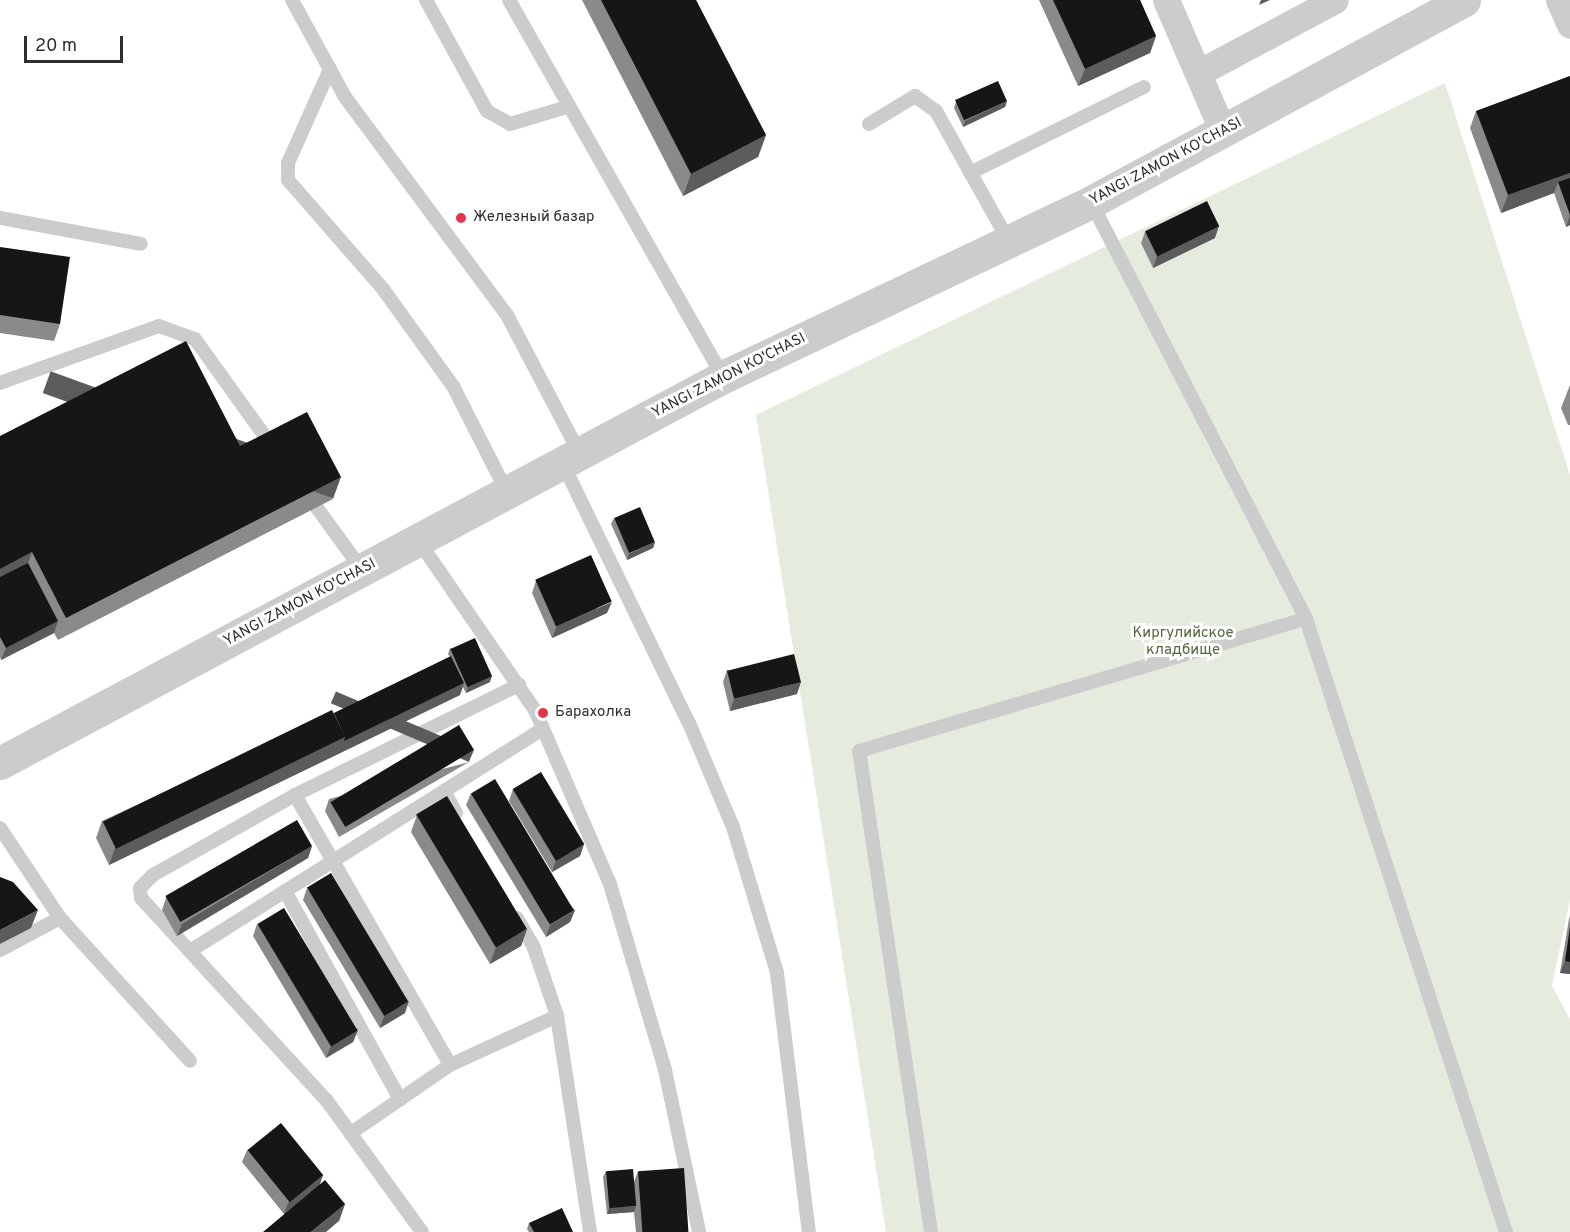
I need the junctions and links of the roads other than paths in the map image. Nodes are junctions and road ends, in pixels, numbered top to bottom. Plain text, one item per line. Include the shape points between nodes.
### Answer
1 (292, 0) edge
2 (426, 0) edge
3 (509, 0) edge
4 (1166, 0) edge
5 (1335, 0) edge
6 (1464, 0) edge
7 (1559, 0) edge
8 (1570, 25) edge
9 (330, 69) junction
10 (1198, 73) junction
11 (1144, 87) dead end
12 (567, 107) junction
13 (869, 124) dead end
14 (1223, 132) junction
15 (970, 173) junction
16 (1091, 202) junction
17 (0, 218) edge
18 (1007, 238) junction
19 (141, 244) dead end
20 (723, 377) junction
21 (0, 383) edge
22 (571, 458) junction
23 (285, 464) edge
24 (299, 484) edge
25 (507, 492) junction
26 (418, 540) junction
27 (362, 570) junction
28 (1306, 619) junction
29 (519, 685) junction
30 (543, 729) junction
31 (0, 763) edge
32 (444, 791) junction
33 (295, 795) junction
34 (0, 828) edge
35 (466, 830) edge
36 (335, 859) junction
37 (285, 891) junction
38 (506, 899) edge
39 (60, 918) junction
40 (0, 950) edge
41 (190, 951) junction
42 (556, 1016) junction
43 (190, 1061) dead end
44 (450, 1065) junction
45 (400, 1099) junction
46 (351, 1133) junction
47 (422, 1232) edge
48 (590, 1232) edge
49 (699, 1232) edge
50 (809, 1232) edge
51 (931, 1232) edge
52 (1506, 1232) edge

1 - 9 lane
2 - 12 lane via 487,111 510,124
3 - 12 lane
4 - 10 street
5 - 10 street
6 - 14 street, YANGI ZAMON KO'CHASI
7 - 8 street
9 - 22 lane via 507,315
9 - 25 lane via 288,163 288,180 383,288 453,386
10 - 14 street
11 - 15 lane
12 - 20 lane
13 - 15 lane via 915,96 936,111
14 - 16 street, YANGI ZAMON KO'CHASI
15 - 18 lane
16 - 18 street, YANGI ZAMON KO'CHASI
16 - 28 lane
17 - 19 lane
18 - 20 street, YANGI ZAMON KO'CHASI
20 - 22 street, YANGI ZAMON KO'CHASI
21 - 23 lane via 159,326 195,339
22 - 25 street, YANGI ZAMON KO'CHASI
22 - 50 lane via 733,827 777,973
24 - 27 lane
25 - 26 street, YANGI ZAMON KO'CHASI
26 - 27 street, YANGI ZAMON KO'CHASI
26 - 29 lane
27 - 31 street, YANGI ZAMON KO'CHASI
28 - 51 lane via 859,751
28 - 52 lane
29 - 30 lane
29 - 33 lane
30 - 32 lane
30 - 49 lane via 610,884 665,1070
32 - 35 lane
32 - 36 lane
33 - 36 lane
33 - 41 lane via 153,875 140,888 141,898
34 - 39 lane
36 - 37 lane
36 - 44 lane
37 - 41 lane
37 - 45 lane
38 - 42 lane via 534,948
39 - 40 lane
39 - 43 lane
41 - 46 lane
42 - 44 lane
42 - 48 lane
44 - 45 lane
45 - 46 lane
46 - 47 lane

